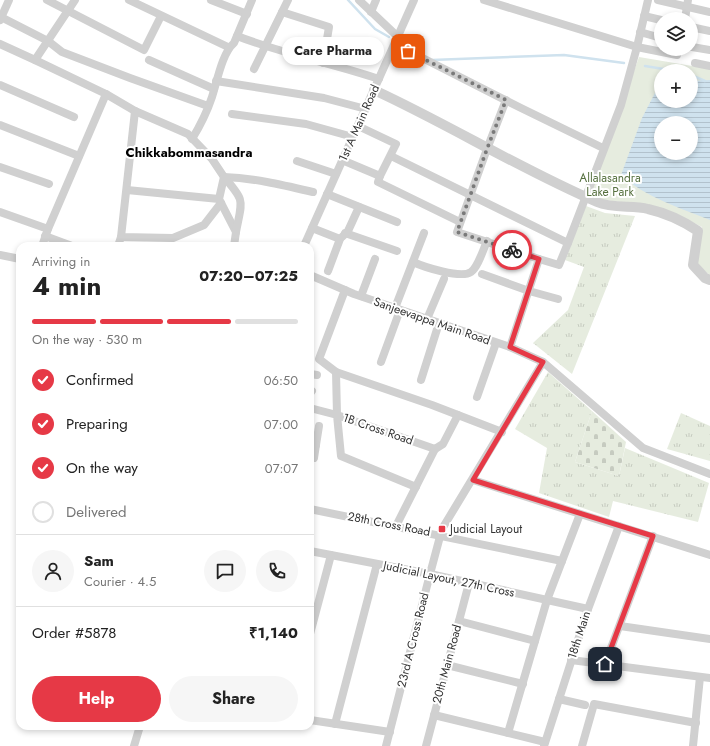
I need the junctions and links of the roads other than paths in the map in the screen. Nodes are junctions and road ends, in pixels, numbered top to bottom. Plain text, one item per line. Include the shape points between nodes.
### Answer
1 (8, 0) edge
2 (47, 0) edge
3 (75, 0) edge
4 (130, 0) edge
5 (211, 0) edge
6 (252, 0) edge
7 (288, 0) edge
8 (359, 0) edge
9 (376, 0) edge
10 (414, 0) edge
11 (484, 0) edge
12 (648, 0) edge
13 (658, 0) edge
14 (688, 3) edge
15 (68, 11) junction
16 (282, 12) junction
17 (371, 12) junction
18 (710, 12) edge
19 (247, 14) junction
20 (161, 16) junction
21 (644, 16) junction
22 (1, 18) edge
23 (654, 18) edge
24 (698, 29) edge
25 (640, 32) junction
26 (710, 32) edge
27 (237, 36) junction
28 (654, 36) edge
29 (396, 40) junction
30 (48, 41) junction
31 (0, 44) edge
32 (266, 46) junction
33 (228, 47) junction
34 (637, 47) junction
35 (698, 48) edge
36 (654, 49) edge
37 (710, 50) edge
38 (35, 60) junction
39 (149, 60) dead end
40 (323, 63) junction
41 (695, 63) dead end
42 (710, 66) edge
43 (254, 69) dead end
44 (379, 79) junction
45 (0, 85) edge
46 (215, 85) junction
47 (374, 90) junction
48 (106, 94) junction
49 (506, 100) junction
50 (208, 106) junction
51 (366, 109) junction
52 (134, 111) junction
53 (232, 114) dead end
54 (74, 117) dead end
55 (0, 125) edge
56 (358, 126) junction
57 (353, 137) junction
58 (192, 139) junction
59 (604, 148) junction
60 (487, 149) junction
61 (80, 156) junction
62 (391, 156) junction
63 (342, 160) junction
64 (297, 161) dead end
65 (0, 167) edge
66 (336, 174) junction
67 (380, 176) junction
68 (224, 177) junction
69 (49, 184) dead end
70 (127, 190) junction
71 (313, 192) dead end
72 (327, 194) junction
73 (470, 196) junction
74 (585, 197) junction
75 (220, 201) junction
76 (359, 207) junction
77 (0, 212) edge
78 (398, 222) dead end
79 (460, 222) junction
80 (312, 228) junction
81 (236, 232) junction
82 (46, 233) junction
83 (424, 234) dead end
84 (343, 236) junction
85 (121, 237) junction
86 (43, 242) edge
87 (64, 242) edge
88 (119, 242) edge
89 (235, 242) edge
90 (306, 242) edge
91 (487, 242) junction
92 (568, 243) junction
93 (397, 251) dead end
94 (0, 255) edge
95 (16, 258) edge
96 (375, 259) dead end
97 (539, 259) junction
98 (413, 262) junction
99 (328, 271) dead end
100 (482, 274) dead end
101 (314, 277) edge
102 (444, 279) dead end
103 (710, 280) edge
104 (345, 290) junction
105 (529, 291) junction
106 (361, 296) junction
107 (558, 299) dead end
108 (397, 309) junction
109 (427, 319) junction
110 (439, 323) junction
111 (496, 343) junction
112 (510, 347) junction
113 (381, 362) dead end
114 (543, 362) junction
115 (336, 372) junction
116 (421, 380) dead end
117 (477, 397) dead end
118 (314, 409) edge
119 (337, 415) junction
120 (458, 415) junction
121 (319, 426) dead end
122 (502, 432) junction
123 (314, 442) edge
124 (435, 449) junction
125 (710, 474) edge
126 (473, 480) junction
127 (416, 487) junction
128 (314, 509) edge
129 (580, 514) junction
130 (396, 526) junction
131 (619, 526) junction
132 (441, 535) junction
133 (653, 536) junction
134 (314, 552) edge
135 (331, 555) junction
136 (710, 555) edge
137 (562, 561) junction
138 (377, 564) junction
139 (430, 574) junction
140 (468, 583) junction
141 (547, 600) junction
142 (588, 609) junction
143 (314, 619) edge
144 (459, 621) junction
145 (620, 626) junction
146 (710, 639) edge
147 (535, 641) junction
148 (571, 660) junction
149 (605, 664) junction
150 (447, 665) junction
151 (700, 677) junction
152 (710, 678) edge
153 (523, 684) junction
154 (559, 699) junction
155 (585, 706) dead end
156 (434, 715) junction
157 (314, 721) edge
158 (696, 723) junction
159 (335, 724) junction
160 (139, 730) edge
161 (390, 732) junction
162 (508, 733) junction
163 (544, 744) edge
164 (134, 746) edge
165 (386, 746) edge
166 (426, 746) edge
167 (584, 746) edge
168 (693, 746) edge

1 - 22 street
2 - 15 street
3 - 15 street
4 - 20 street
5 - 19 street
6 - 19 street
7 - 16 street
8 - 17 street
9 - 17 street
10 - 29 street, 1st A Main Road
11 - 34 street
12 - 21 street
13 - 14 street
14 - 18 street
15 - 20 street via 144,50
15 - 30 street
16 - 32 street
16 - 40 street via 329,28
17 - 29 street
19 - 27 street
20 - 33 street
21 - 23 street
21 - 25 street
22 - 30 street
24 - 26 street
25 - 28 street
25 - 34 street
27 - 32 street
27 - 33 street via 234,43
29 - 44 street, 1st A Main Road
29 - 49 street
30 - 38 street
30 - 50 street via 62,52
31 - 38 street
32 - 40 street
32 - 43 street
33 - 46 street
34 - 36 street
34 - 59 street via 621,105
35 - 37 street
38 - 48 street
39 - 46 street
40 - 44 street
41 - 42 street
44 - 47 street, 1st A Main Road
45 - 54 street
46 - 50 street
46 - 51 street via 324,98
47 - 51 street, 1st A Main Road
47 - 60 street via 415,109
48 - 52 street
48 - 61 street
49 - 59 street
49 - 60 street
50 - 58 street
51 - 56 street, 1st A Main Road
52 - 58 street via 188,134
52 - 70 street
53 - 57 street via 306,124
55 - 61 street
56 - 57 street, 1st A Main Road
56 - 62 street via 396,144
57 - 63 street, 1st A Main Road
58 - 68 street via 212,159
59 - 74 street
60 - 73 street
60 - 74 street
61 - 82 street
62 - 67 street
62 - 73 street
63 - 66 street, 1st A Main Road
63 - 67 street
64 - 66 street
65 - 69 street
66 - 72 street, 1st A Main Road
67 - 79 street via 378,182
68 - 71 street via 270,182
68 - 75 street
68 - 81 street via 241,200
70 - 75 street
70 - 85 street
72 - 76 street
72 - 80 street, 1st A Main Road
73 - 79 street
73 - 92 street
74 - 92 street
74 - 103 street via 600,203 648,209 682,220 698,231 693,265
75 - 81 street
75 - 85 street via 204,224 173,238
76 - 78 street
76 - 84 street
77 - 82 street
79 - 91 street via 457,232
80 - 84 street
80 - 90 street, 1st A Main Road
81 - 89 street
82 - 86 street
82 - 87 street
83 - 98 street
84 - 93 street
84 - 99 street
85 - 88 street
91 - 97 street
91 - 98 street via 470,273 443,272
92 - 97 street via 559,266
94 - 95 street
96 - 106 street
97 - 105 street
98 - 108 street
100 - 105 street
101 - 104 street, Sanjeevappa Main Road
102 - 109 street
104 - 106 street, Sanjeevappa Main Road
104 - 115 street via 319,359
105 - 107 street
105 - 112 street
106 - 108 street, Sanjeevappa Main Road
108 - 109 street, Sanjeevappa Main Road
108 - 113 street
109 - 110 street, Sanjeevappa Main Road
110 - 111 street, Sanjeevappa Main Road
110 - 116 street
111 - 112 street, Sanjeevappa Main Road
111 - 117 street
112 - 114 street, Sanjeevappa Main Road
114 - 122 street, 23rd A Cross Road
114 - 125 street, Sanjeevappa Main Road via 643,448
115 - 119 street, 1B Cross Road
115 - 120 street
118 - 119 street
119 - 124 street, 1B Cross Road
119 - 127 street via 341,456
120 - 122 street
120 - 124 street via 443,444
121 - 123 street
122 - 126 street, 23rd A Cross Road
124 - 127 street
126 - 129 street
126 - 132 street, 23rd A Cross Road via 442,529
127 - 130 street
128 - 130 street, 28th Cross Road
129 - 131 street
129 - 137 street
130 - 132 street, 28th Cross Road
131 - 133 street
131 - 142 street, 18th Main
132 - 137 street, 28th Cross Road
132 - 139 street, 23rd A Cross Road
133 - 136 street
133 - 145 street
134 - 135 street, Judicial Layout, 27th Cross
135 - 138 street, Judicial Layout, 27th Cross
135 - 143 street
137 - 141 street
138 - 139 street, Judicial Layout, 27th Cross
138 - 159 street
139 - 140 street, Judicial Layout, 27th Cross
139 - 161 street, 23rd A Cross Road
140 - 141 street, Judicial Layout, 27th Cross
140 - 144 street, 20th Main Road
141 - 142 street, Judicial Layout, 27th Cross
141 - 147 street
142 - 148 street, 18th Main
144 - 147 street
144 - 150 street, 20th Main Road
145 - 146 street
145 - 149 street
147 - 153 street
148 - 149 street
148 - 154 street, 18th Main
149 - 151 street
150 - 153 street
150 - 156 street, 20th Main Road
151 - 152 street
151 - 158 street
153 - 162 street
154 - 155 street
154 - 163 street, 18th Main
156 - 162 street
156 - 166 street, 20th Main Road
157 - 159 street
158 - 167 street via 594,704
158 - 168 street
159 - 161 street
160 - 164 street
161 - 165 street, 23rd A Cross Road
162 - 163 street

